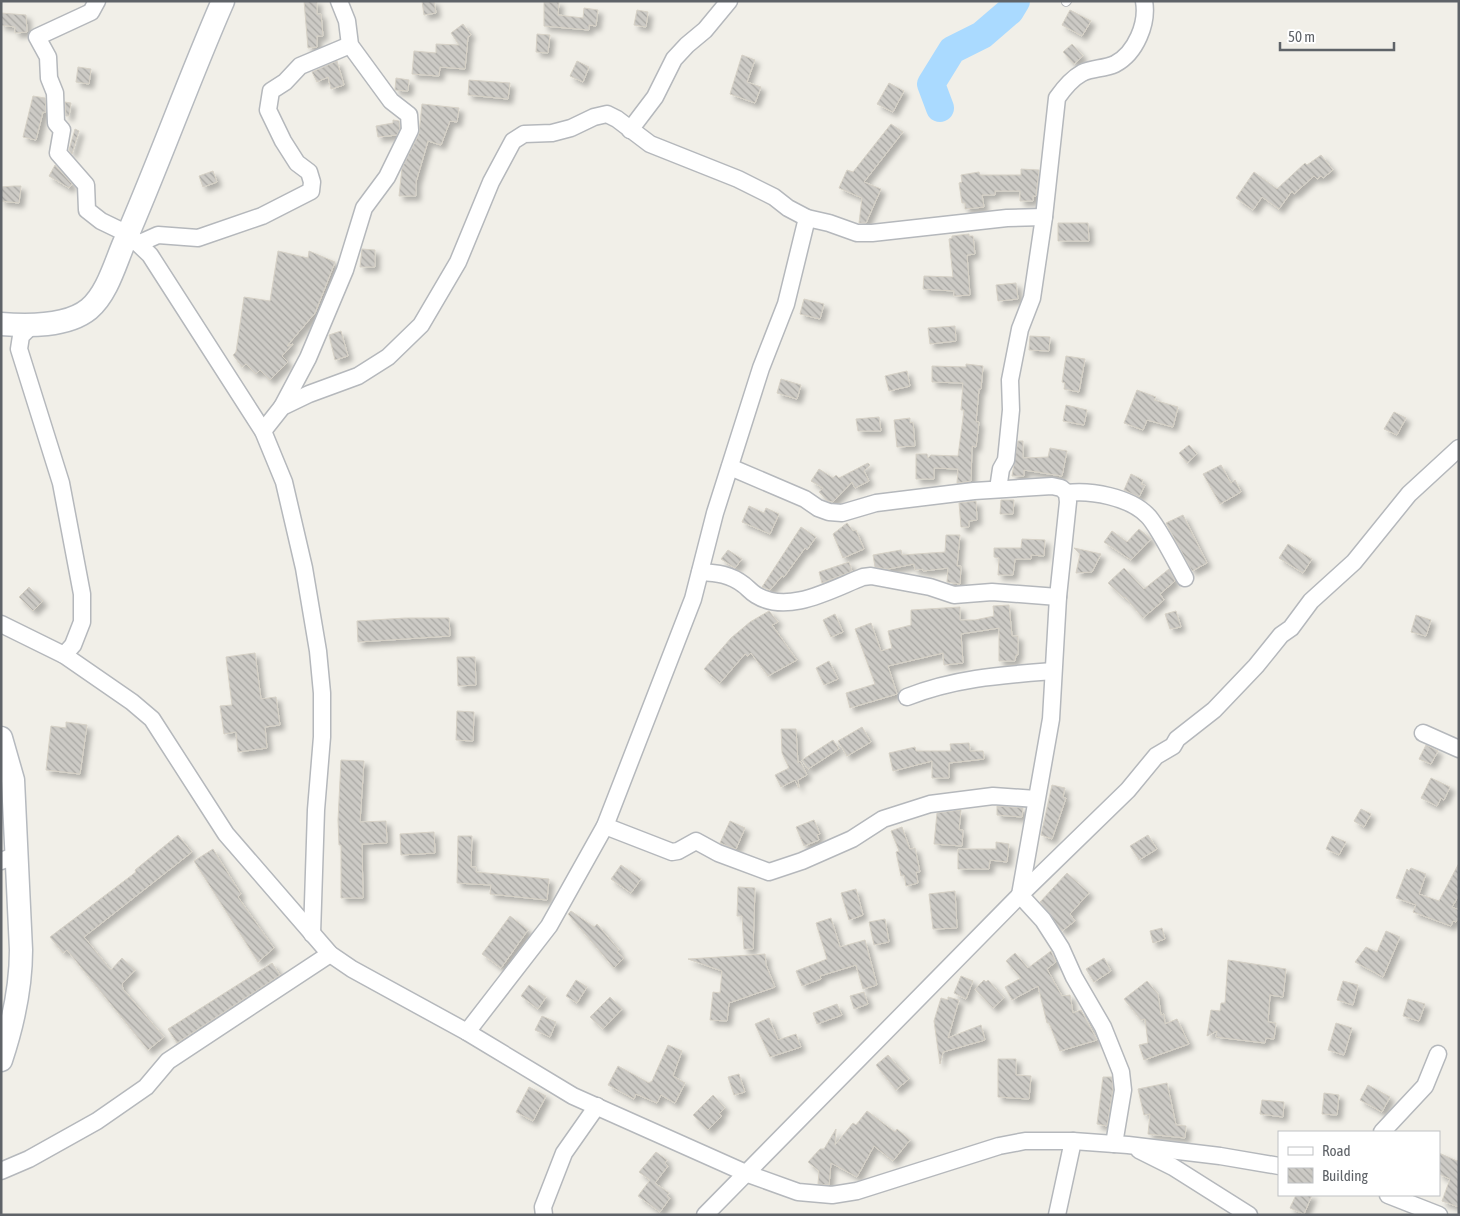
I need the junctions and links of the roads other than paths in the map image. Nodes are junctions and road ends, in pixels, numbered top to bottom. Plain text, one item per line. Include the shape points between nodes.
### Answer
1 (97, 1) edge
2 (224, 1) edge
3 (339, 1) edge
4 (729, 1) edge
5 (1144, 1) edge
6 (350, 44) junction
7 (630, 130) junction
8 (1044, 217) junction
9 (807, 218) junction
10 (134, 238) junction
11 (1, 324) edge
12 (32, 325) junction
13 (282, 407) junction
14 (263, 431) junction
15 (1459, 448) edge
16 (730, 467) junction
17 (998, 489) junction
18 (1067, 493) junction
19 (700, 572) junction
20 (1185, 578) dead end
21 (1058, 597) junction
22 (1, 624) edge
23 (64, 655) junction
24 (1053, 671) junction
25 (907, 697) dead end
26 (1423, 733) dead end
27 (1, 738) edge
28 (1459, 749) edge
29 (1036, 799) junction
30 (605, 826) junction
31 (9, 858) edge
32 (1020, 895) junction
33 (312, 934) junction
34 (330, 954) junction
35 (467, 1032) junction
36 (1438, 1054) dead end
37 (1, 1060) edge
38 (597, 1106) junction
39 (1383, 1131) edge
40 (1073, 1140) junction
41 (1121, 1144) junction
42 (1278, 1166) edge
43 (1, 1171) edge
44 (748, 1174) junction
45 (1391, 1196) edge
46 (544, 1215) edge
47 (705, 1215) edge
48 (1056, 1215) edge
49 (1249, 1215) edge
50 (1440, 1215) edge

1 - 10 street via 91,12 36,37 48,57 49,78 56,93 56,123 62,130 58,153 86,186 86,210
2 - 10 street via 188,81 145,195
3 - 6 street
4 - 7 street via 705,30 674,59 655,96
5 - 8 street via 1145,21 1130,51 1115,64 1081,73 1057,98
6 - 10 street via 300,66 271,91 268,110 297,163 309,172 311,191 262,216 198,238 158,235
6 - 13 street via 391,101 409,115 410,130 387,177 364,208 346,270 308,358
7 - 9 street via 650,144 747,183
7 - 13 street via 607,114 552,133 524,134 514,141 491,182 458,262 421,325 388,357 358,376
8 - 9 street via 872,234 857,233
8 - 17 street via 1032,298 1020,329 1010,380 1006,460
9 - 16 street via 786,304 761,368
10 - 12 street via 90,308 75,318
10 - 14 street via 150,255 193,319
11 - 12 street
12 - 23 street via 21,336 19,349 61,483 82,594 82,622 73,644
13 - 14 street
14 - 33 street via 292,510 318,651 322,737
15 - 32 street via 1410,494 1344,573 1312,601 1214,710 1173,746 1156,756 1128,790
16 - 17 street via 830,512 876,503
16 - 19 street
17 - 18 street via 1052,486
18 - 20 street via 1114,498 1148,515
18 - 21 street
19 - 21 street via 733,577 767,600 784,602 808,598 862,576 930,587 954,595 992,592
19 - 30 street via 684,625
21 - 24 street
22 - 23 street
23 - 33 street via 152,719 226,834
24 - 25 street via 985,676 937,685
24 - 29 street via 1051,719
26 - 28 street
27 - 31 street via 13,780
29 - 30 street via 994,796 930,804 883,819 852,839 769,872 696,841 672,852
29 - 32 street
30 - 35 street via 548,926
31 - 37 street via 21,977
32 - 41 street via 1061,948 1103,1027 1121,1072
32 - 44 street
33 - 34 street
34 - 35 street
34 - 43 street via 168,1062 146,1087 97,1120
35 - 38 street via 573,1096
36 - 39 street via 1425,1086
38 - 44 street
38 - 46 street via 564,1153 543,1207
40 - 41 street
40 - 44 street via 1025,1141 999,1146 857,1191 832,1195 798,1192
40 - 48 street
41 - 42 street
41 - 49 street via 1173,1167
44 - 47 street
45 - 50 street

